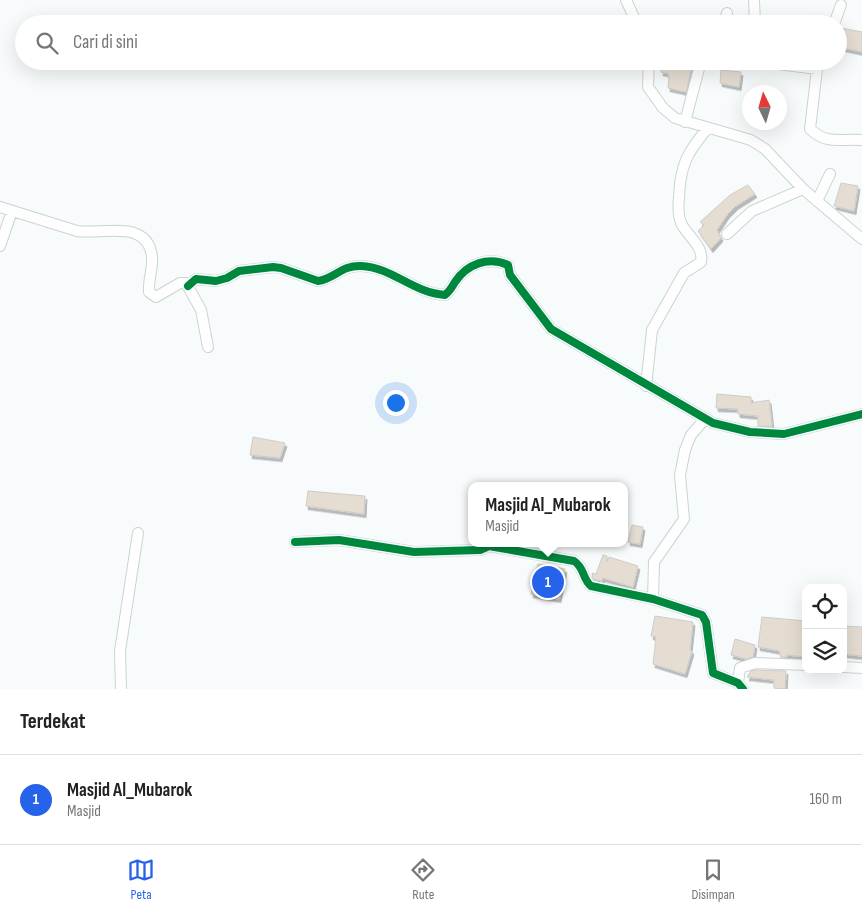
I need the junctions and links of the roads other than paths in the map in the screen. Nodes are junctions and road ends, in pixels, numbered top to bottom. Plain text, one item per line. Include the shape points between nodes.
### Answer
1 (626, 0) edge
2 (754, 0) edge
3 (841, 5) dead end
4 (633, 15) edge
5 (755, 15) edge
6 (837, 15) edge
7 (647, 70) edge
8 (699, 70) edge
9 (817, 70) edge
10 (685, 122) junction
11 (708, 128) junction
12 (862, 139) edge
13 (830, 174) dead end
14 (803, 189) junction
15 (817, 201) junction
16 (0, 207) edge
17 (12, 211) junction
18 (727, 234) dead end
19 (862, 239) edge
20 (0, 246) edge
21 (188, 286) junction
22 (208, 347) dead end
23 (646, 386) junction
24 (862, 414) edge
25 (705, 418) junction
26 (138, 533) dead end
27 (295, 542) dead end
28 (487, 547) edge
29 (496, 547) edge
30 (653, 599) junction
31 (802, 665) edge
32 (847, 667) edge
33 (862, 668) edge
34 (740, 686) edge
35 (121, 689) edge

1 - 4 street
2 - 5 street
3 - 6 street
7 - 10 street via 651,92 663,108
8 - 10 street
9 - 12 street via 810,128 816,135 838,142
10 - 11 street
11 - 14 street via 751,140 765,149
11 - 23 street via 690,151 682,167 679,184 679,217 702,252 701,262 684,273 652,330
13 - 15 street
14 - 15 street
14 - 18 street via 752,211
15 - 19 street
16 - 17 street
17 - 20 street
17 - 21 street via 88,233 126,230 136,233 146,240 150,248 152,258 148,284 152,296 180,283
21 - 22 street via 201,310
21 - 23 street via 196,279 216,281 239,271 273,267 318,281 350,266 360,265 392,273 419,289 445,295 468,268 481,261 503,262 551,329
23 - 25 street
24 - 25 street via 784,434 750,432
25 - 30 street via 685,450 680,475 684,519 654,562
26 - 35 street via 120,651
27 - 28 street via 339,540 414,552 480,550
29 - 30 street via 574,562 582,566 585,580 591,586
30 - 34 street via 702,615 706,622 713,673
31 - 34 street via 755,663 740,668
32 - 33 street

